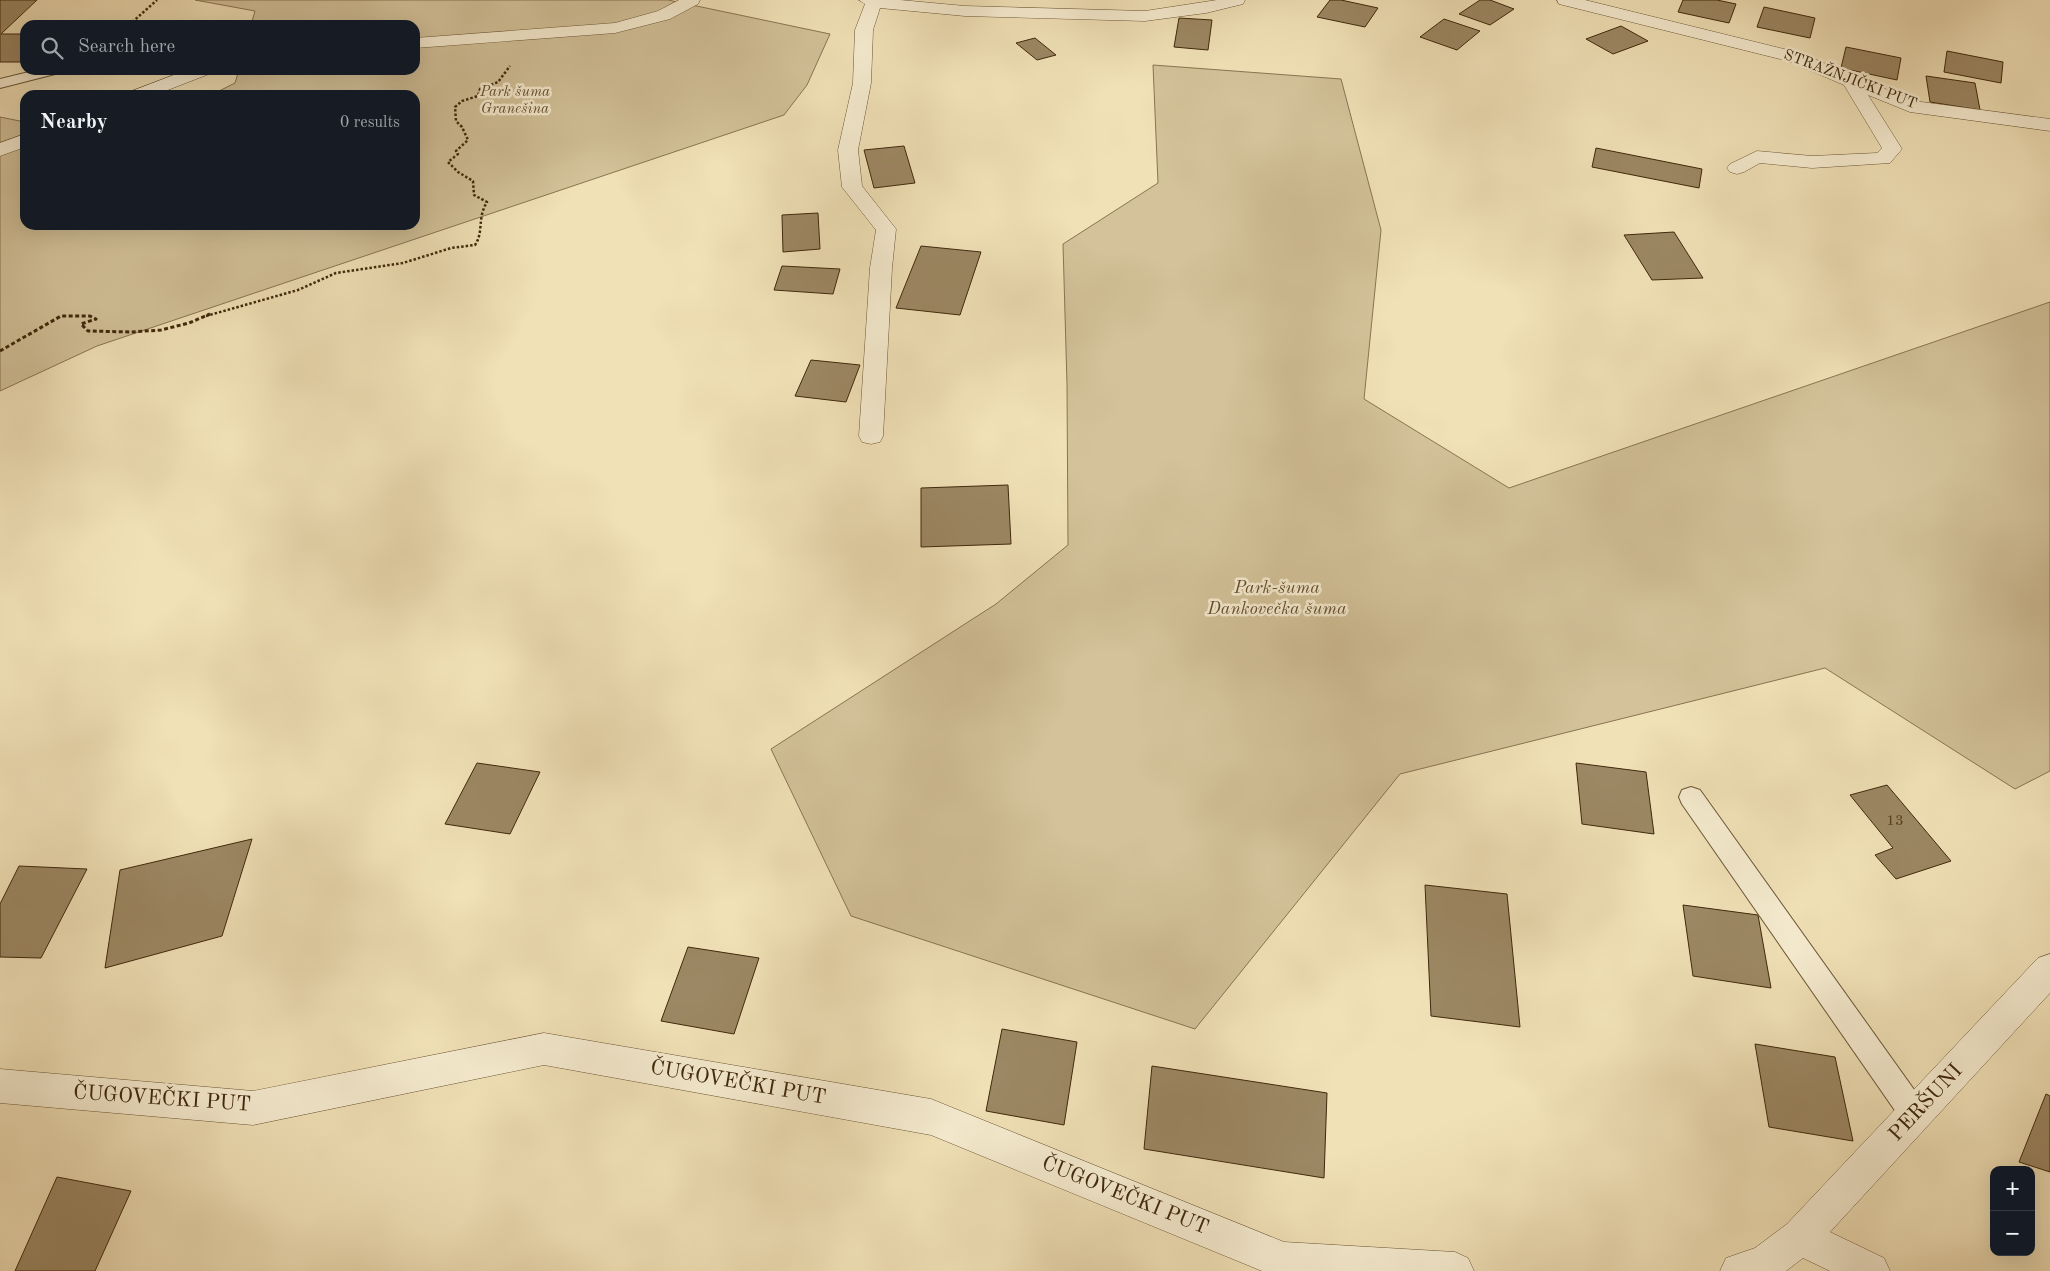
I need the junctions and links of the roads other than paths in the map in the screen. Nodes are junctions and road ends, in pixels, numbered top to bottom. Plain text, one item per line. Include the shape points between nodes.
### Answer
1 (692, 0) edge
2 (1237, 0) edge
3 (1565, 0) edge
4 (873, 1) edge
5 (420, 43) edge
6 (35, 75) edge
7 (189, 75) edge
8 (1850, 80) junction
9 (0, 84) edge
10 (151, 90) edge
11 (2050, 125) edge
12 (20, 142) edge
13 (0, 150) edge
14 (1737, 168) dead end
15 (871, 436) dead end
16 (1691, 797) dead end
17 (2050, 969) edge
18 (0, 1086) edge
19 (1915, 1115) junction
20 (1800, 1237) junction
21 (1455, 1271) edge
22 (1739, 1271) edge
23 (1871, 1271) edge

1 - 5 street via 664,15 615,28
2 - 4 street via 1206,8 1145,16 965,11
3 - 8 street, STRAŽNJIČKI PUT via 1794,57
4 - 15 street via 864,30 862,83 848,150 852,187 886,229
6 - 9 lane
7 - 10 street
8 - 11 street, STRAŽNJIČKI PUT via 1910,106
8 - 14 street via 1892,149 1883,159 1812,162 1757,157
12 - 13 street
16 - 19 lane
17 - 19 street, PERŠUNI
18 - 21 street, ČUGOVEČKI PUT via 253,1108 544,1049 931,1117 1284,1260
19 - 20 street, PERŠUNI
20 - 22 street via 1764,1264
20 - 23 street

